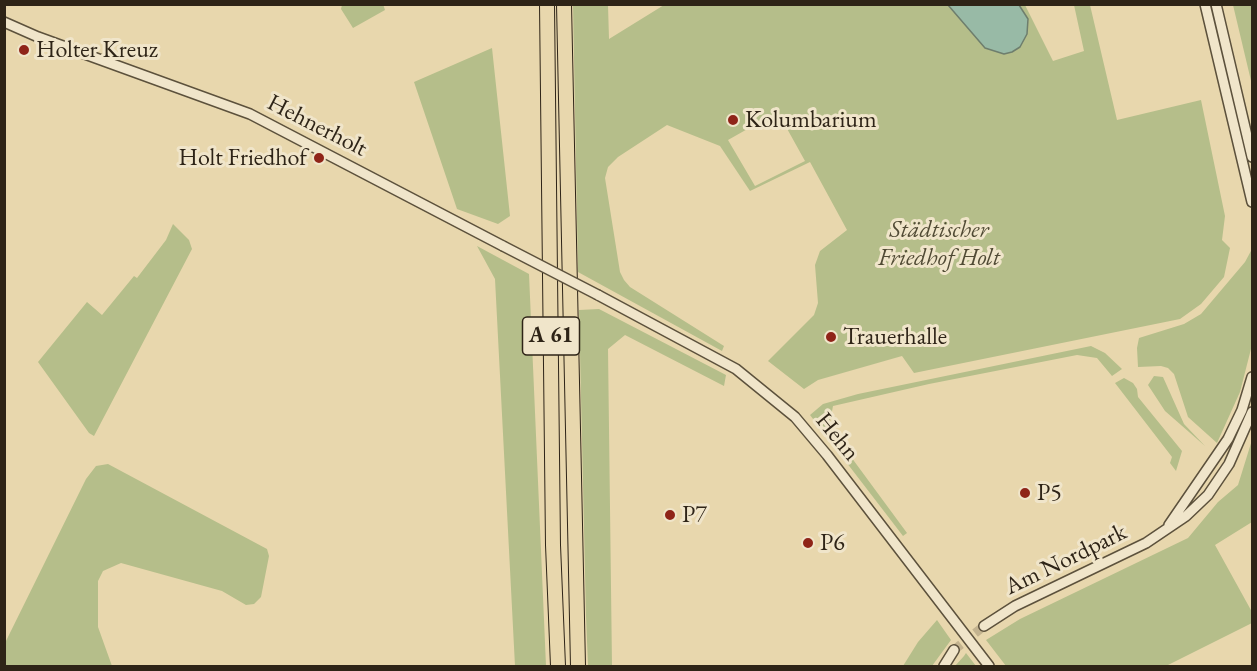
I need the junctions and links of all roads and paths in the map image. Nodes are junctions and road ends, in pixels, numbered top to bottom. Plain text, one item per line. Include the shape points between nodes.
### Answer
1 (547, 4) edge
2 (564, 4) edge
3 (1205, 4) edge
4 (1216, 4) edge
5 (4, 22) edge
6 (1252, 157) edge
7 (1252, 202) edge
8 (598, 295) joint
9 (1252, 377) edge
10 (1252, 412) edge
11 (1166, 530) junction
12 (984, 626) tunnel mouth
13 (954, 650) tunnel mouth
14 (558, 666) edge
15 (578, 666) edge
16 (944, 666) edge
17 (989, 666) edge

1 - 14 highway, A 61
2 - 15 highway, A 61
3 - 7 street
4 - 6 street
5 - 8 street, Hehnerholt, bridge via 250,114
8 - 17 street, Hehn via 736,369 795,417
9 - 11 street, Am Nordpark via 1228,439
10 - 11 street, Am Nordpark via 1239,446 1221,476 1186,516
11 - 12 street, Am Nordpark via 1015,606
13 - 16 street

